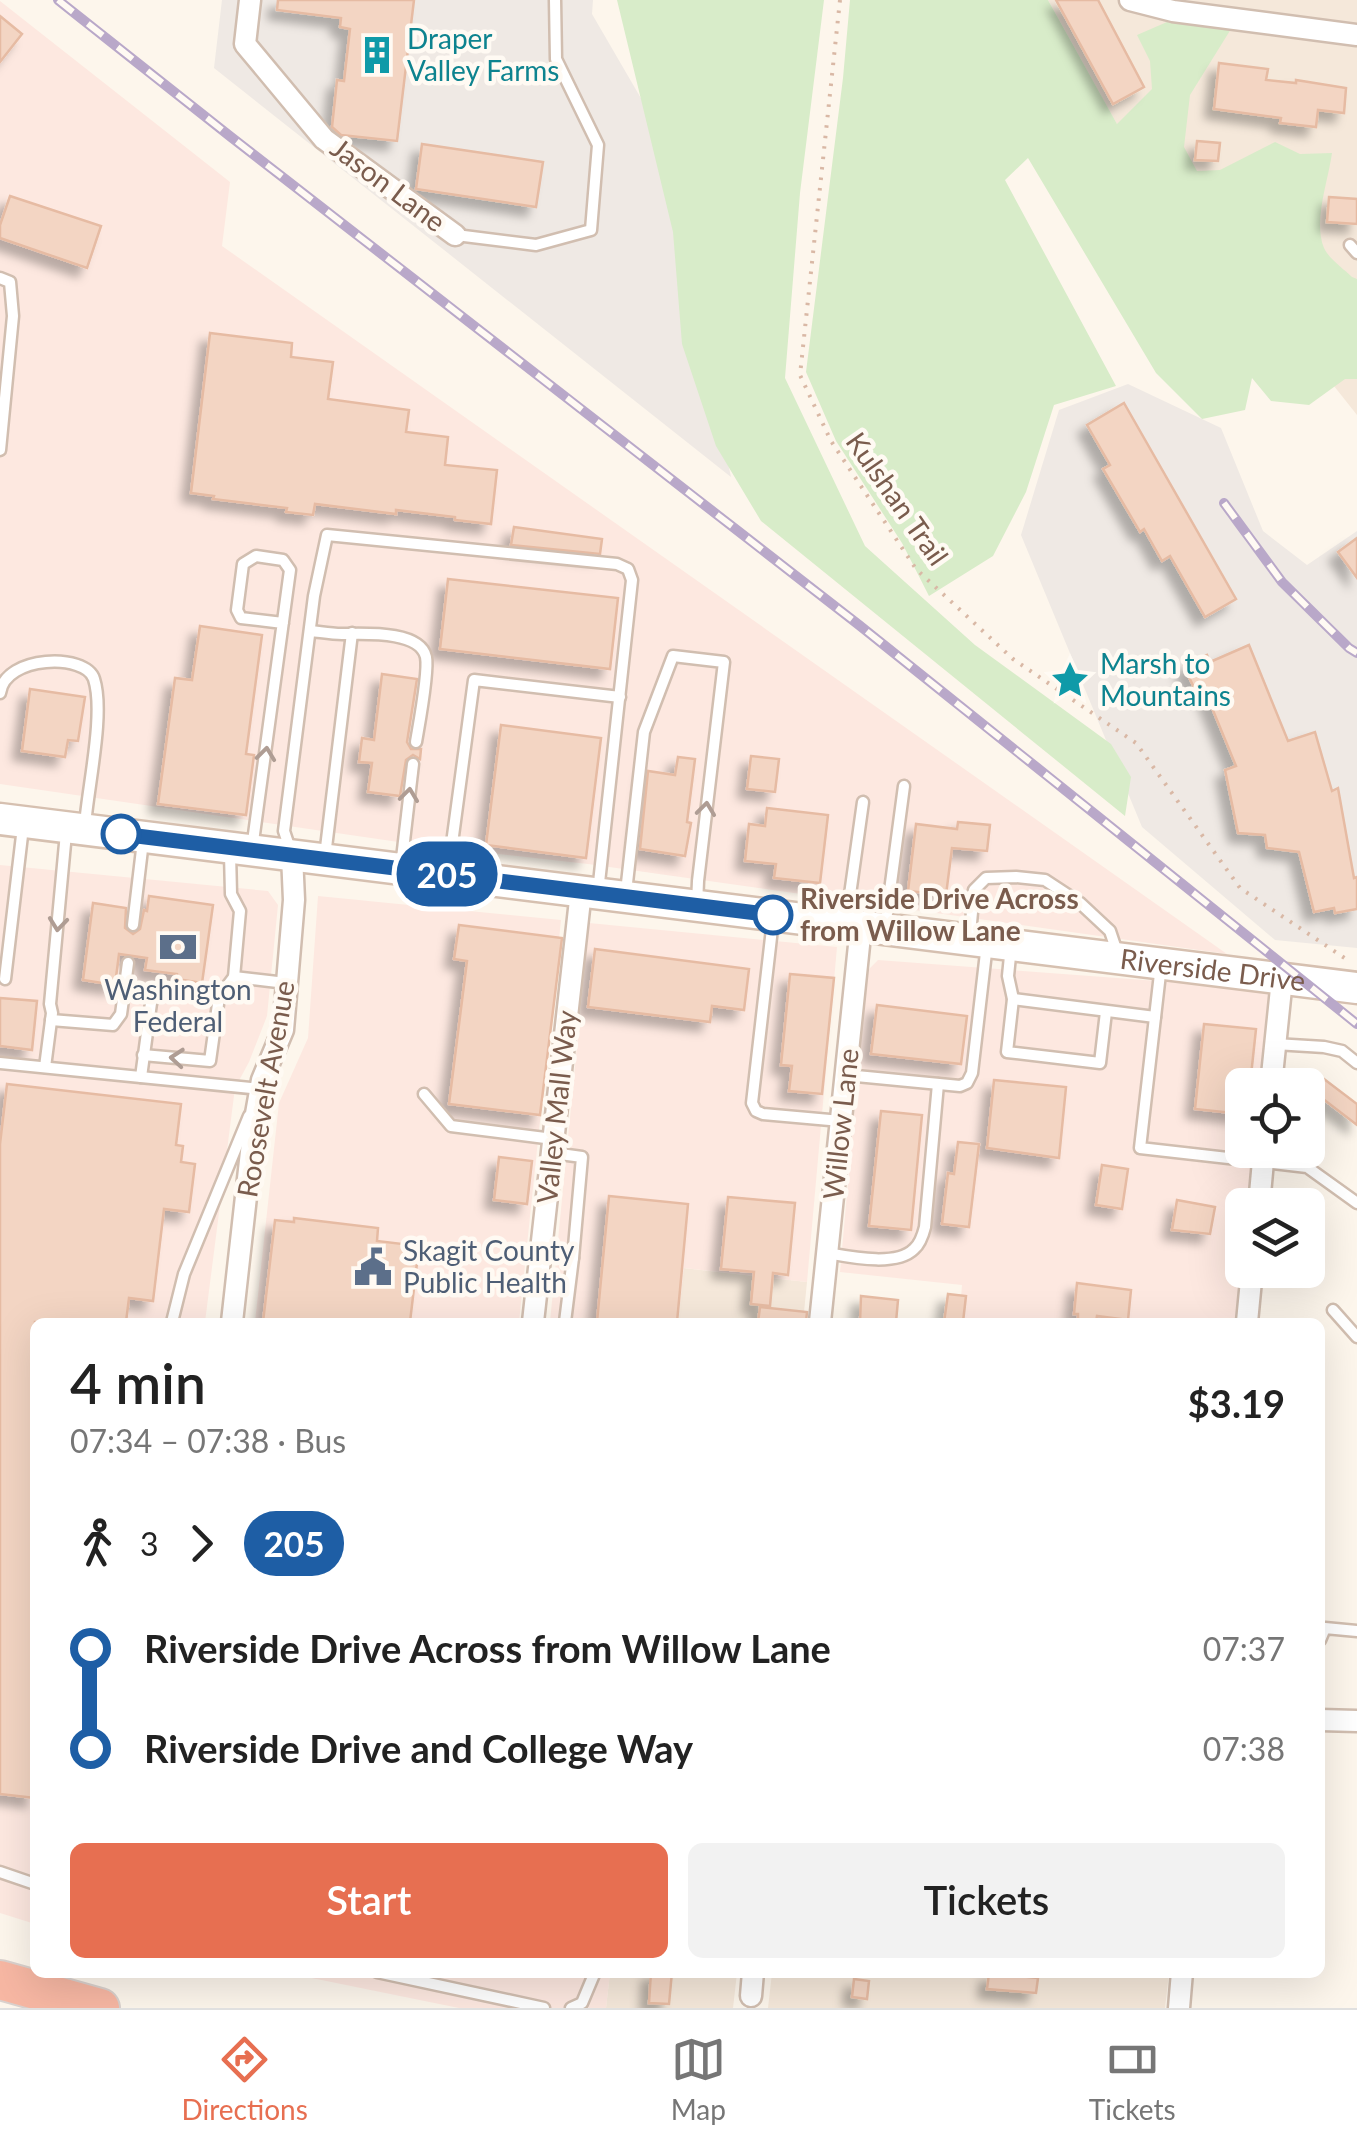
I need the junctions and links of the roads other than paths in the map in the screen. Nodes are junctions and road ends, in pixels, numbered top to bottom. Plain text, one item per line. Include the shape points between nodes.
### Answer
1 (250, 0) edge
2 (555, 0) edge
3 (1130, 0) edge
4 (1222, 9) edge
5 (1357, 35) edge
6 (454, 234) joint
7 (0, 278) edge
8 (0, 450) edge
9 (288, 593) junction
10 (314, 596) junction
11 (282, 623) junction
12 (310, 631) junction
13 (352, 633) junction
14 (0, 693) edge
15 (620, 697) junction
16 (416, 742) dead end
17 (413, 764) dead end
18 (904, 786) dead end
19 (863, 802) dead end
20 (12, 820) edge
21 (76, 828) junction
22 (144, 836) junction
23 (241, 849) junction
24 (292, 855) junction
25 (324, 860) junction
26 (401, 869) junction
27 (448, 874) junction
28 (602, 894) junction
29 (697, 906) junction
30 (773, 915) junction
31 (133, 925) dead end
32 (864, 927) junction
33 (989, 942) junction
34 (1119, 958) junction
35 (128, 964) dead end
36 (1162, 964) junction
37 (234, 977) junction
38 (6, 979) dead end
39 (1282, 979) junction
40 (286, 983) junction
41 (1357, 988) edge
42 (219, 997) junction
43 (1013, 999) junction
44 (1106, 1012) junction
45 (1155, 1017) junction
46 (51, 1020) junction
47 (1275, 1044) junction
48 (143, 1056) junction
49 (1357, 1062) edge
50 (0, 1063) edge
51 (45, 1067) junction
52 (1273, 1068) edge
53 (846, 1075) junction
54 (142, 1077) junction
55 (938, 1084) junction
56 (260, 1089) junction
57 (424, 1094) dead end
58 (841, 1121) junction
59 (552, 1146) junction
60 (1225, 1153) edge
61 (1307, 1168) edge
62 (1357, 1203) edge
63 (540, 1254) junction
64 (827, 1254) junction
65 (572, 1258) junction
66 (1250, 1288) edge
67 (1333, 1310) dead end
68 (173, 1318) edge
69 (232, 1318) edge
70 (533, 1318) edge
71 (565, 1318) edge
72 (820, 1318) edge
73 (1246, 1318) edge
74 (1357, 1337) edge
75 (1325, 1628) edge
76 (1357, 1630) edge
77 (1325, 1720) edge
78 (1357, 1721) edge
79 (0, 1872) edge
80 (30, 1882) edge
81 (405, 1978) edge
82 (592, 1978) edge
83 (753, 1978) edge
84 (1182, 1978) edge
85 (0, 1980) edge
86 (751, 1996) dead end
87 (100, 2008) edge
88 (544, 2008) edge
89 (571, 2008) edge
90 (1179, 2008) edge

1 - 6 street, Jason Lane via 245,44 324,139
2 - 6 lane via 556,59 598,145 591,230 536,246
3 - 4 street via 1173,11
4 - 5 street
7 - 8 lane via 10,282 13,316
9 - 10 lane
9 - 11 lane
9 - 11 lane via 290,570 282,560 256,556 244,564 241,618
10 - 12 lane
10 - 15 lane via 327,535 617,564 632,580
23 -> 11 lane
12 - 13 lane
12 - 24 lane via 284,830
13 - 16 lane via 373,632 422,647 427,662
13 - 25 lane
14 - 21 lane via 8,676 33,663 90,670 98,709
15 - 27 lane via 474,680
15 - 28 lane
26 -> 17 lane
18 - 32 lane
19 - 32 lane
20 - 21 main road, Riverside Drive
20 - 38 lane
21 - 22 main road, Riverside Drive
21 -> 46 lane
22 - 23 main road, Riverside Drive
22 - 31 lane
23 - 24 main road, Riverside Drive
23 - 37 lane via 232,894 240,911
24 - 25 main road, Riverside Drive
24 - 40 street, Roosevelt Avenue
25 - 26 main road, Riverside Drive
26 - 27 main road, Riverside Drive
27 - 28 main road, Riverside Drive
28 - 29 main road, Riverside Drive
29 -> 28 lane via 724,662 673,656 644,732
28 - 59 street, Valley Mall Way
29 - 30 main road, Riverside Drive
30 - 32 main road, Riverside Drive
30 - 58 lane via 752,1103 763,1114
32 - 33 main road, Riverside Drive
32 - 53 street, Willow Lane
33 - 34 main road, Riverside Drive
33 - 34 lane via 974,890 986,878 1045,880 1110,932
33 - 43 lane
33 - 55 lane via 970,1079 964,1086
34 - 36 main road, Riverside Drive
35 - 46 lane via 114,1026
36 - 39 main road, Riverside Drive
36 - 45 lane
37 - 40 lane
37 - 42 lane
39 - 41 main road, Riverside Drive
39 - 47 street
40 - 56 street, Roosevelt Avenue via 283,1030
42 - 48 lane via 159,990
42 -> 48 lane via 210,1061
43 - 44 lane
43 - 44 lane via 1007,1052 1100,1063
44 - 45 lane
45 - 60 lane via 1140,1148
46 - 51 lane
47 - 49 lane via 1324,1047
47 - 52 street
48 - 54 lane
50 - 51 lane
51 - 54 lane
53 - 55 lane
53 - 58 street, Willow Lane
54 - 56 lane
55 - 64 lane via 925,1228 916,1248 882,1259
56 - 68 lane via 184,1274
56 - 69 street, Roosevelt Avenue
57 - 59 lane via 450,1126
58 - 64 street, Willow Lane
59 - 63 street, Valley Mall Way
59 - 65 lane via 582,1157
61 - 62 lane
63 - 65 lane
63 - 70 street, Valley Mall Way
64 - 72 street, Willow Lane
65 - 71 lane
66 - 73 street
67 - 74 lane
75 - 76 lane
77 - 78 street
79 - 80 lane
81 - 88 lane
82 - 89 lane via 582,2003
83 - 86 street
84 - 90 street
85 - 87 highway

